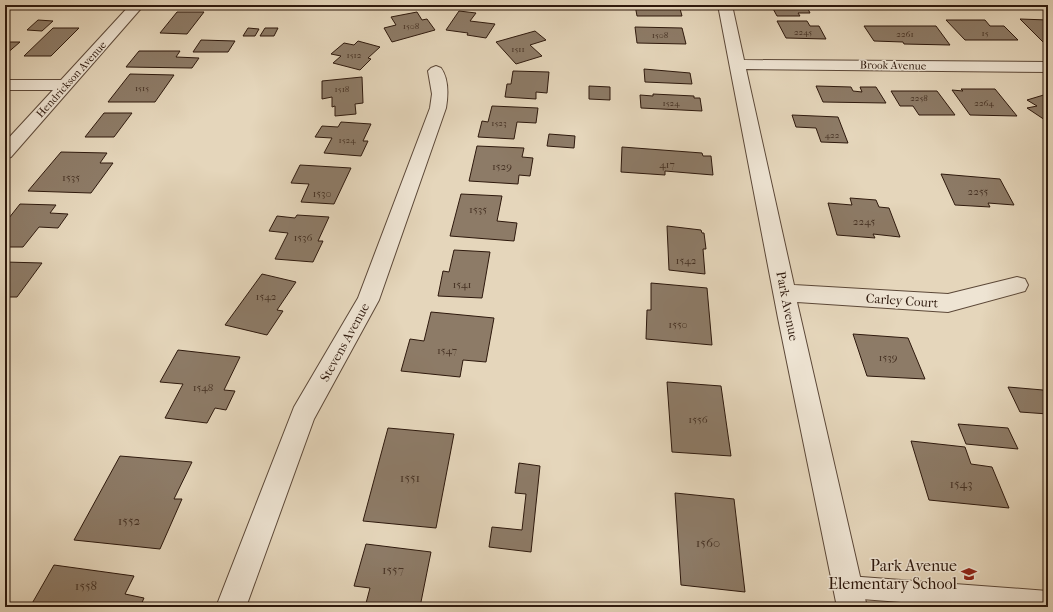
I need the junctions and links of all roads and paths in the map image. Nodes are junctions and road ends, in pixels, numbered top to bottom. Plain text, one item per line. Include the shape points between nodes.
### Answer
1 (137, 5) edge
2 (725, 5) edge
3 (738, 64) junction
4 (1048, 67) edge
5 (436, 71) dead end
6 (5, 85) edge
7 (65, 85) junction
8 (5, 153) edge
9 (1017, 285) dead end
10 (785, 293) junction
11 (850, 597) edge
12 (1048, 602) edge
13 (232, 607) edge

1 - 7 street, Hendrickson Avenue
2 - 3 street, Park Avenue
3 - 4 street, Brook Avenue
3 - 10 street, Park Avenue
5 - 13 street, Stevens Avenue via 440,94 438,108 368,300 303,415
6 - 7 street
7 - 8 street, Hendrickson Avenue
9 - 10 street, Carley Court via 948,303
10 - 11 street, Park Avenue
11 - 12 lane

